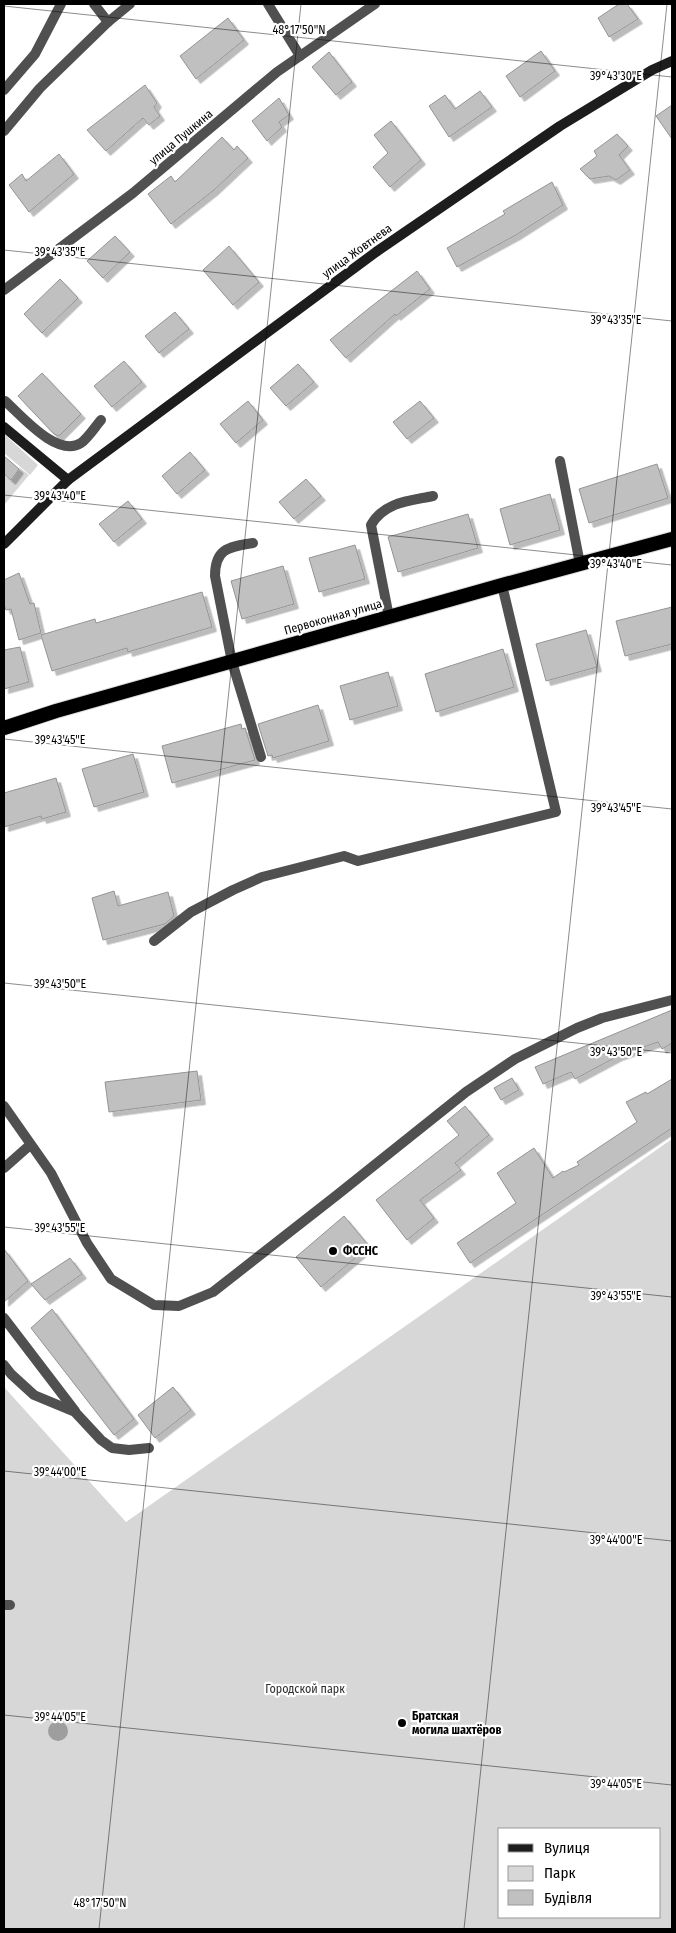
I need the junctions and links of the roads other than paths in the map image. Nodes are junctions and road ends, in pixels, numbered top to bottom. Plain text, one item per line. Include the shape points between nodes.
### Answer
1 (61, 4) edge
2 (94, 4) edge
3 (130, 4) edge
4 (268, 4) edge
5 (376, 4) edge
6 (108, 22) junction
7 (300, 56) junction
8 (672, 61) edge
9 (4, 90) edge
10 (4, 131) edge
11 (4, 290) edge
12 (4, 401) edge
13 (101, 420) dead end
14 (4, 427) edge
15 (560, 461) dead end
16 (68, 480) junction
17 (433, 496) dead end
18 (672, 539) edge
19 (253, 543) dead end
20 (4, 544) edge
21 (580, 564) junction
22 (502, 585) junction
23 (389, 617) junction
24 (232, 662) junction
25 (4, 728) edge
26 (261, 757) dead end
27 (154, 941) dead end
28 (672, 1000) edge
29 (4, 1106) edge
30 (30, 1145) junction
31 (4, 1168) edge
32 (4, 1318) edge
33 (4, 1365) edge
34 (75, 1412) junction
35 (149, 1448) dead end

1 - 9 street via 35,54
2 - 6 street
3 - 6 street
4 - 7 street
5 - 7 street, улица Пушкина
6 - 10 street via 40,88
7 - 11 street, улица Пушкина via 133,193
8 - 16 main road, улица Жовтнева via 560,126 376,252
12 - 13 street via 53,443 68,448 81,443
14 - 16 main road
15 - 21 street
16 - 20 main road, улица Жовтнева
17 - 23 street via 395,504 377,515 371,525
18 - 21 highway, Первоконная улица
19 - 24 street via 220,552 215,564
21 - 22 highway, Первоконная улица
22 - 23 highway, Первоконная улица
22 - 27 street via 556,812 358,861 344,856 262,878 191,912
23 - 24 highway, Первоконная улица
24 - 25 highway, Первоконная улица
24 - 26 street
28 - 30 street via 602,1018 515,1059 466,1092 213,1292 179,1306 154,1305 111,1280 87,1243 51,1173
29 - 30 street
30 - 31 street
32 - 34 street
33 - 34 street via 34,1395
34 - 35 street via 112,1448

